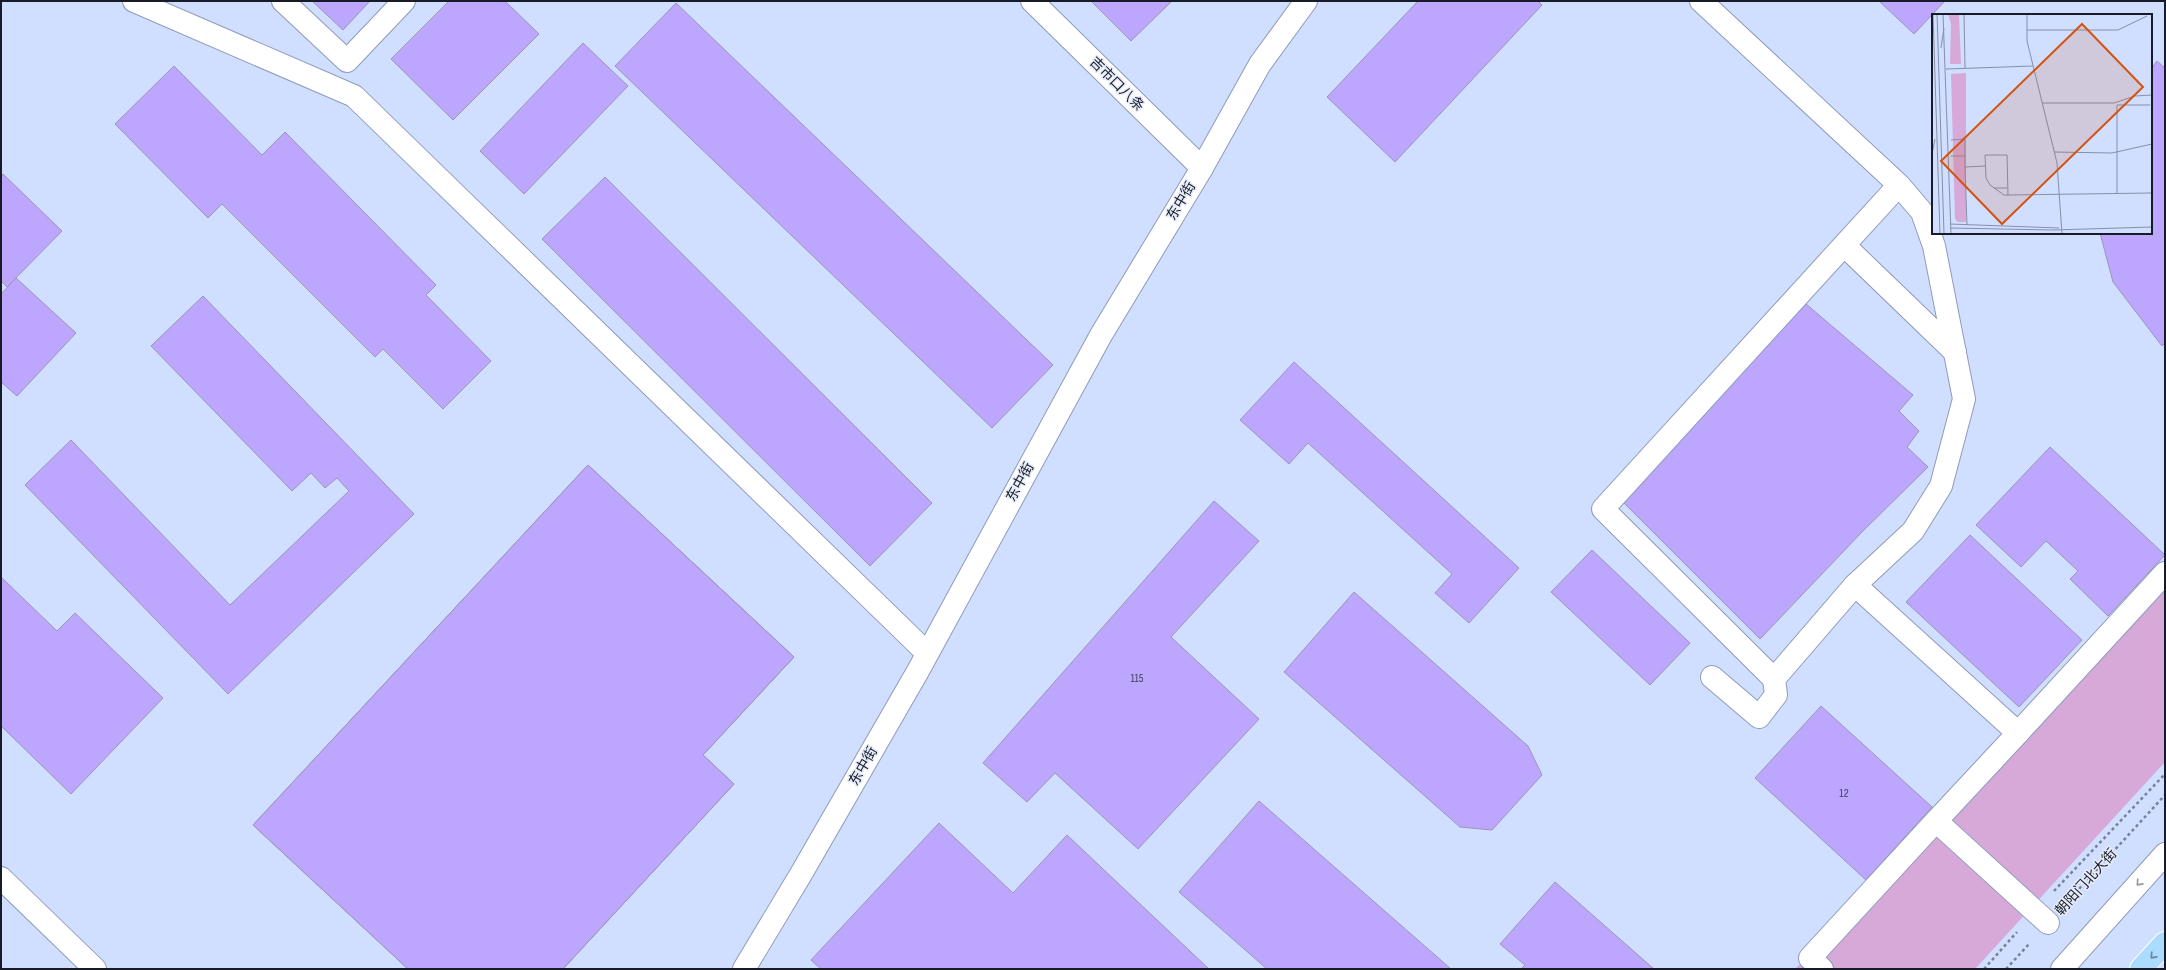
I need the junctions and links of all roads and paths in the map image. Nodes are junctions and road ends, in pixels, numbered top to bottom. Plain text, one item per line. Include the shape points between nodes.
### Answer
1 (134, 1) edge
2 (283, 1) edge
3 (404, 1) edge
4 (1032, 1) edge
5 (1306, 1) edge
6 (1701, 1) edge
7 (1202, 168) junction
8 (1899, 184) junction
9 (1845, 246) junction
10 (1955, 352) junction
11 (2165, 573) edge
12 (1855, 585) junction
13 (927, 653) junction
14 (1712, 677) dead end
15 (1774, 679) junction
16 (2018, 733) junction
17 (2165, 774) edge
18 (2165, 795) edge
19 (1936, 821) junction
20 (2165, 854) edge
21 (1, 878) edge
22 (2042, 918) junction
23 (2165, 943) edge
24 (95, 969) edge
25 (744, 969) edge
26 (1822, 969) edge
27 (1984, 969) edge
28 (2006, 969) edge
29 (2062, 969) edge
30 (2141, 969) edge

1 - 13 street via 354,96
2 - 3 street via 347,61
4 - 7 street, 吉市口八条
5 - 7 street, 东中街 via 1260,64
6 - 8 street
7 - 13 street, 东中街 via 1101,335
8 - 9 street
8 - 10 street via 1922,212 1934,246
9 - 10 street
9 - 15 street via 1603,509
10 - 12 street via 1964,399 1941,486 1913,531
11 - 16 street
12 - 15 street
12 - 16 street
13 - 25 street, 东中街 via 802,874
14 - 15 street via 1765,723 1776,696
16 - 19 street
17 - 22 path
18 - 22 path, 朝阳门北大街
19 - 22 street
19 - 26 street via 1810,958
20 -> 29 street
21 - 24 street
22 - 27 path
22 - 28 path, 朝阳门北大街
23 -> 30 highway

